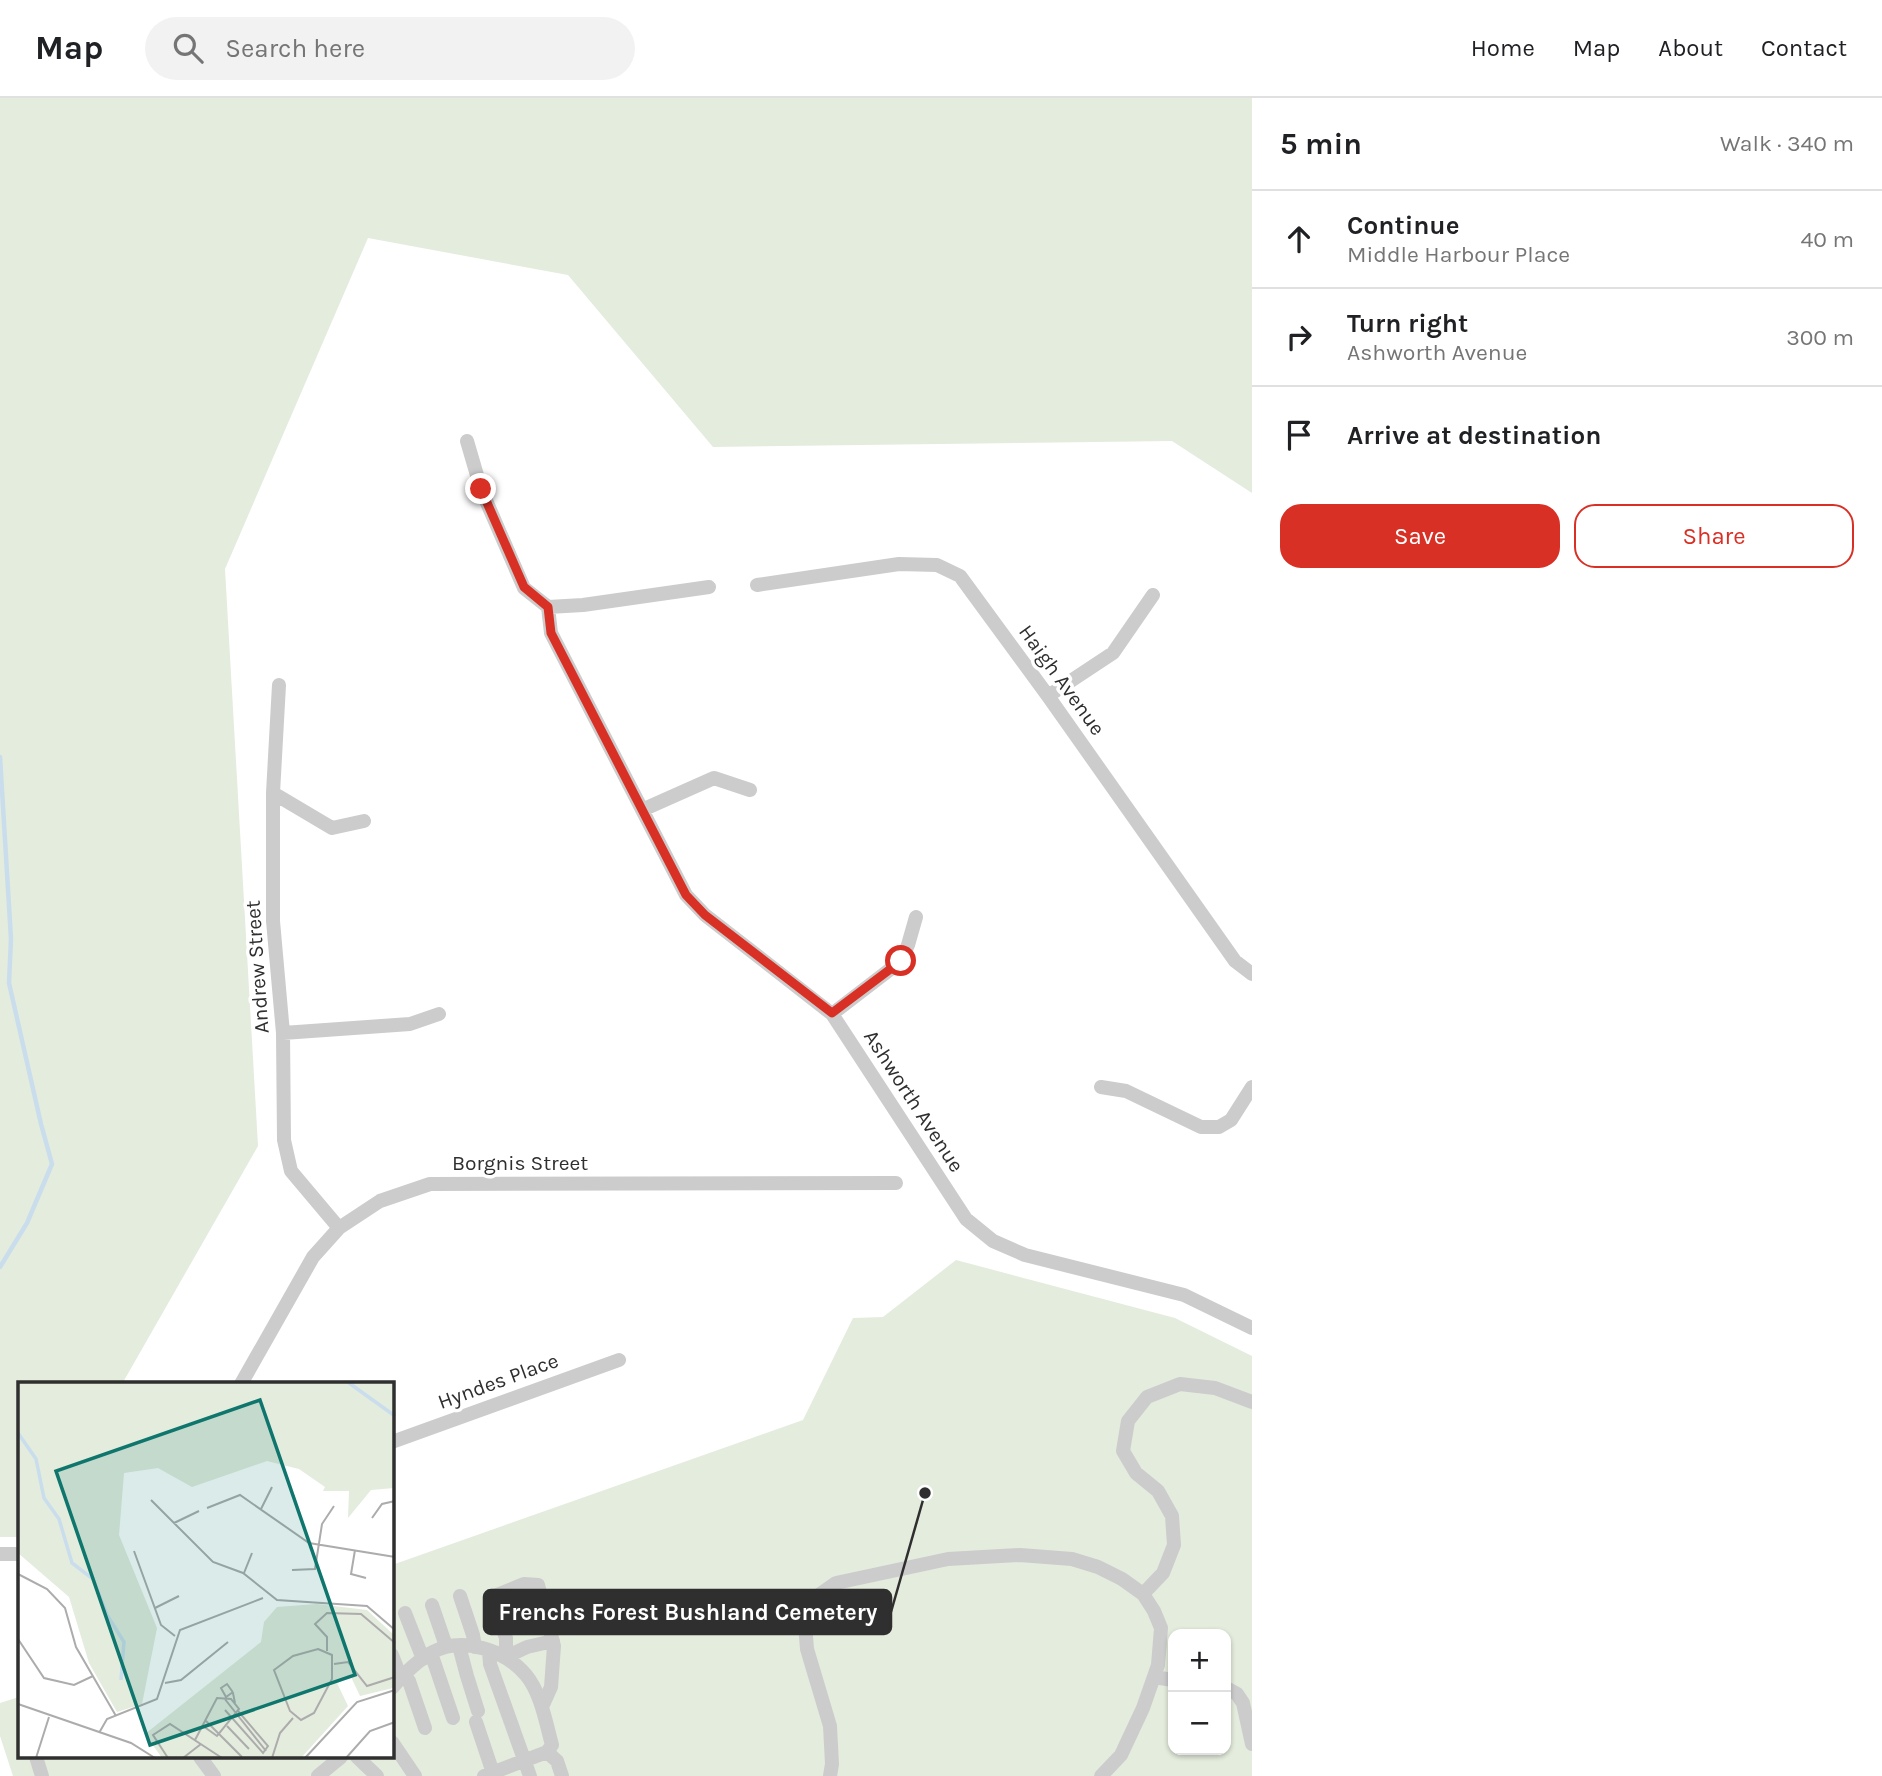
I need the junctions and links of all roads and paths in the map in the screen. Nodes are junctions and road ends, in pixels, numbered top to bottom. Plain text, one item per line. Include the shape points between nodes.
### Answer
1 (467, 441) dead end
2 (757, 585) dead end
3 (709, 587) dead end
4 (1153, 595) dead end
5 (548, 607) junction
6 (279, 684) dead end
7 (1048, 696) junction
8 (750, 790) dead end
9 (273, 793) junction
10 (642, 810) junction
11 (365, 821) dead end
12 (916, 917) dead end
13 (1252, 974) edge
14 (832, 1013) junction
15 (439, 1014) dead end
16 (283, 1033) junction
17 (1101, 1087) dead end
18 (1252, 1087) edge
19 (896, 1183) dead end
20 (339, 1228) junction
21 (1252, 1328) edge
22 (619, 1360) dead end
23 (242, 1382) edge
24 (1252, 1402) edge
25 (394, 1441) edge
26 (0, 1554) edge
27 (18, 1554) edge
28 (1143, 1594) junction
29 (460, 1596) dead end
30 (432, 1605) dead end
31 (545, 1610) junction
32 (405, 1613) dead end
33 (501, 1624) junction
34 (553, 1641) junction
35 (453, 1646) junction
36 (482, 1649) junction
37 (427, 1656) junction
38 (506, 1657) junction
39 (394, 1662) edge
40 (1154, 1677) junction
41 (1168, 1679) edge
42 (399, 1680) edge
43 (1231, 1691) edge
44 (542, 1707) junction
45 (453, 1718) dead end
46 (425, 1728) dead end
47 (1252, 1744) edge
48 (394, 1745) edge
49 (547, 1752) junction
50 (36, 1758) edge
51 (201, 1758) edge
52 (340, 1758) edge
53 (358, 1758) edge
54 (525, 1761) junction
55 (322, 1775) edge
56 (490, 1775) edge
57 (42, 1776) edge
58 (214, 1776) edge
59 (377, 1776) edge
60 (415, 1776) edge
61 (530, 1776) edge
62 (562, 1776) edge
63 (830, 1776) edge
64 (1101, 1776) edge

1 - 5 street via 481,489 524,587
2 - 7 street, Haigh Avenue via 899,564 937,565 960,576
3 - 5 street
4 - 7 street via 1113,653
5 - 10 street, Ashworth Avenue via 551,633
6 - 9 street, Andrew Street
7 - 13 street, Haigh Avenue via 1235,961
8 - 10 street via 714,778
9 - 11 street via 332,828
9 - 16 street, Andrew Street via 272,920
10 - 14 street, Ashworth Avenue via 692,902
12 - 14 street via 901,961
14 - 21 street, Ashworth Avenue via 966,1219 993,1241 1025,1255 1184,1295
15 - 16 street via 410,1024
16 - 20 street, Andrew Street via 284,1140 291,1171
17 - 18 street via 1126,1091 1201,1127 1219,1127 1231,1120
19 - 20 street, Borgnis Street via 430,1184 380,1201
20 - 23 street, Borgnis Street via 313,1257
22 - 25 street, Hyndes Place
24 - 28 street via 1215,1388 1180,1384 1147,1397 1128,1421 1123,1451 1136,1473 1158,1491 1172,1516 1174,1545 1163,1573
26 - 27 street
28 - 40 street via 1161,1628
28 - 63 street via 1098,1567 1072,1559 1020,1555 948,1559 836,1583 816,1597 805,1623 807,1649 830,1726
29 - 36 street
30 - 35 street
31 - 33 street
31 - 33 street via 538,1585 524,1584 492,1597
31 - 34 street
32 - 37 street
33 - 38 street
34 - 38 street
34 - 44 street via 551,1687
35 - 36 street
35 - 37 street
35 - 56 street via 467,1676
36 - 38 street
36 - 54 street
37 - 42 street
37 - 45 street
38 - 44 street via 527,1676
39 - 42 street
40 - 41 street
40 - 64 street via 1121,1755
42 - 46 street via 409,1681
43 - 47 street via 1242,1703
44 - 49 street via 552,1745
48 - 60 street
49 - 54 street
49 - 62 street via 557,1761
50 - 57 street
51 - 58 street
52 - 55 street
53 - 59 street
54 - 56 street
54 - 61 street

